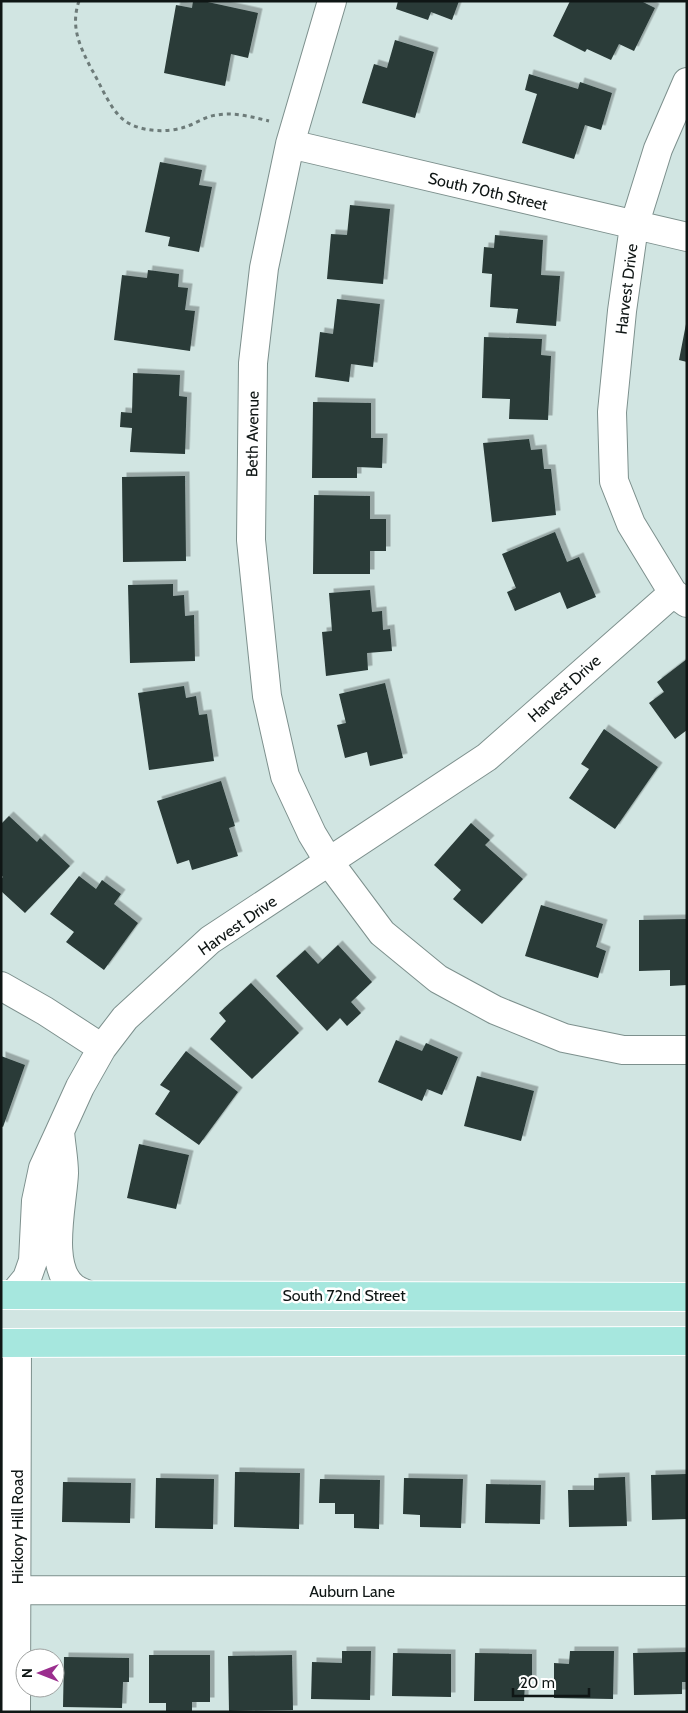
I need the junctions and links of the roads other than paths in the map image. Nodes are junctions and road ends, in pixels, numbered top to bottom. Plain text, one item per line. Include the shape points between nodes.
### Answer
1 (332, 1) edge
2 (687, 82) edge
3 (290, 144) junction
4 (634, 226) junction
5 (687, 237) edge
6 (680, 598) edge
7 (329, 862) junction
8 (1, 986) edge
9 (102, 1048) junction
10 (687, 1050) edge
11 (60, 1131) junction
12 (7, 1295) edge
13 (88, 1295) junction
14 (687, 1297) edge
15 (687, 1341) edge
16 (9, 1343) edge
17 (18, 1590) junction
18 (687, 1591) edge
19 (16, 1712) edge

1 - 3 street, Beth Avenue
2 - 4 street, Harvest Drive via 658,150
3 - 4 street, South 70th Street
3 - 7 street, Beth Avenue via 264,268 253,363 251,540 267,696 285,776
4 - 5 street, South 70th Street
4 - 6 street, Harvest Drive via 612,412 614,481 631,524
6 - 7 street, Harvest Drive via 487,757
7 - 9 street, Harvest Drive via 210,940 125,1018
7 - 10 street, Beth Avenue via 382,933 438,979 495,1010 572,1040 623,1050
8 - 9 street
9 - 11 street, Harvest Drive
11 - 12 street, Harvest Drive via 43,1168 36,1201 33,1261 27,1278
11 - 13 street, Harvest Drive via 64,1173 58,1261 73,1288
12 - 13 main road, South 72nd Street
13 - 14 main road, South 72nd Street
15 - 16 main road
16 - 17 street, Hickory Hill Road
17 - 18 street, Auburn Lane
17 - 19 street, Hickory Hill Road

